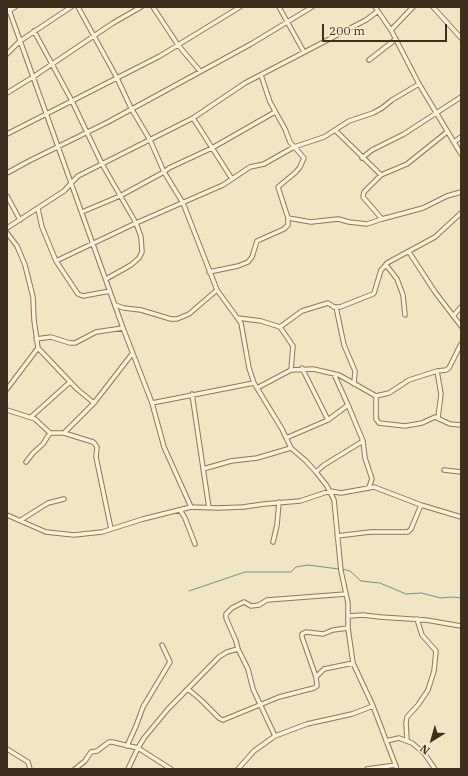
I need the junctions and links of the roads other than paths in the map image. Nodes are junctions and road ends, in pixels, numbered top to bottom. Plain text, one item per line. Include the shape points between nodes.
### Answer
1 (15, 7) edge
2 (71, 7) edge
3 (78, 7) edge
4 (141, 7) edge
5 (153, 7) edge
6 (240, 7) edge
7 (279, 7) edge
8 (312, 7) edge
9 (412, 7) edge
10 (433, 7) edge
11 (377, 9) edge
12 (8, 10) edge
13 (288, 21) junction
14 (391, 30) junction
15 (34, 31) junction
16 (94, 35) junction
17 (461, 38) edge
18 (396, 39) junction
19 (20, 41) junction
20 (178, 45) junction
21 (304, 52) junction
22 (7, 54) edge
23 (369, 60) dead end
24 (52, 64) junction
25 (200, 71) junction
26 (261, 75) junction
27 (34, 77) junction
28 (117, 78) junction
29 (419, 84) junction
30 (7, 92) edge
31 (461, 96) edge
32 (72, 100) junction
33 (131, 108) junction
34 (275, 112) junction
35 (436, 113) junction
36 (46, 114) junction
37 (193, 118) junction
38 (335, 130) junction
39 (86, 132) junction
40 (447, 132) junction
41 (7, 134) edge
42 (461, 137) edge
43 (150, 140) junction
44 (454, 142) junction
45 (58, 147) junction
46 (294, 147) junction
47 (212, 148) junction
48 (461, 154) edge
49 (362, 158) junction
50 (102, 164) junction
51 (164, 172) junction
52 (7, 173) edge
53 (381, 175) junction
54 (232, 179) junction
55 (71, 184) junction
56 (461, 192) edge
57 (7, 196) edge
58 (120, 196) junction
59 (183, 203) junction
60 (38, 209) junction
61 (82, 212) junction
62 (461, 213) edge
63 (288, 218) junction
64 (382, 219) junction
65 (20, 220) junction
66 (136, 223) junction
67 (7, 228) edge
68 (7, 233) edge
69 (94, 244) junction
70 (409, 252) junction
71 (56, 261) junction
72 (386, 265) junction
73 (209, 272) junction
74 (106, 279) junction
75 (110, 290) junction
76 (217, 290) junction
77 (115, 305) junction
78 (461, 307) edge
79 (336, 308) junction
80 (405, 315) dead end
81 (453, 316) junction
82 (238, 318) junction
83 (461, 326) edge
84 (280, 327) junction
85 (123, 328) junction
86 (36, 339) junction
87 (461, 344) edge
88 (38, 348) junction
89 (132, 354) junction
90 (302, 368) junction
91 (291, 370) junction
92 (437, 371) junction
93 (334, 374) junction
94 (70, 382) junction
95 (254, 383) junction
96 (354, 384) junction
97 (257, 388) junction
98 (7, 389) edge
99 (192, 394) junction
100 (376, 396) junction
101 (94, 403) junction
102 (152, 403) junction
103 (348, 405) junction
104 (7, 410) edge
105 (31, 418) junction
106 (438, 418) junction
107 (328, 420) junction
108 (461, 425) edge
109 (50, 433) junction
110 (64, 433) junction
111 (286, 438) junction
112 (362, 441) junction
113 (291, 448) junction
114 (26, 462) dead end
115 (203, 469) junction
116 (444, 470) dead end
117 (316, 472) junction
118 (461, 472) edge
119 (369, 487) junction
120 (330, 491) junction
121 (64, 499) dead end
122 (279, 502) junction
123 (421, 505) junction
124 (191, 506) junction
125 (209, 508) junction
126 (180, 510) junction
127 (7, 514) edge
128 (461, 517) edge
129 (21, 520) junction
130 (111, 529) junction
131 (338, 536) junction
132 (273, 542) dead end
133 (195, 544) dead end
134 (346, 594) junction
135 (348, 616) junction
136 (417, 619) junction
137 (461, 626) edge
138 (348, 628) junction
139 (162, 645) dead end
140 (238, 649) junction
141 (353, 663) junction
142 (316, 677) junction
143 (188, 689) junction
144 (261, 706) junction
145 (373, 706) junction
146 (275, 736) junction
147 (407, 740) junction
148 (386, 741) junction
149 (127, 746) junction
150 (138, 748) junction
151 (7, 749) edge
152 (396, 765) junction
153 (30, 769) edge
154 (75, 769) edge
155 (128, 769) edge
156 (171, 769) edge
157 (238, 769) edge
158 (367, 769) edge
159 (397, 769) edge
160 (435, 769) edge

1 - 12 street
2 - 15 street
3 - 16 street
4 - 16 street
5 - 20 street
6 - 20 street
7 - 13 street
8 - 13 street
9 - 14 street
10 - 17 street
11 - 14 street
11 - 21 street via 366,20
12 - 19 street
13 - 21 street
13 - 25 street
14 - 18 street
15 - 19 street
15 - 24 street
16 - 24 street
16 - 28 street
18 - 23 street
18 - 29 street
19 - 22 street
19 - 27 street
20 - 25 street
20 - 28 street
21 - 26 street
24 - 27 street
24 - 32 street
25 - 33 street
26 - 34 street
26 - 37 street
27 - 30 street
27 - 36 street
28 - 32 street
28 - 33 street
29 - 35 street
29 - 38 street via 373,113 348,121
31 - 35 street
32 - 36 street
32 - 39 street
33 - 39 street
33 - 43 street
34 - 46 street
34 - 47 street
35 - 40 street
35 - 49 street
36 - 41 street
36 - 45 street
37 - 43 street
37 - 47 street
38 - 46 street via 319,140
38 - 49 street
39 - 45 street
39 - 50 street
40 - 44 street
40 - 53 street via 408,164
42 - 44 street
43 - 50 street
43 - 51 street
44 - 48 street
45 - 52 street
45 - 55 street
46 - 54 street via 264,164 250,167
46 - 63 street via 304,159 296,172 278,188
47 - 51 street
47 - 54 street
49 - 53 street
50 - 55 street via 78,176
50 - 58 street
51 - 58 street
51 - 59 street
53 - 64 street via 363,194
54 - 59 street
55 - 60 street
55 - 61 street
56 - 64 street via 423,208
57 - 65 street
58 - 61 street
58 - 66 street
59 - 66 street
59 - 73 street
60 - 65 street
60 - 71 street via 42,227
61 - 69 street
62 - 70 street via 435,237
63 - 64 street via 311,222 338,219 366,224
63 - 73 street via 288,225 284,229 257,241 248,262
65 - 67 street
66 - 69 street
66 - 74 street via 142,244 139,258
68 - 86 street via 17,246 25,264 34,298
69 - 71 street
69 - 74 street
70 - 72 street
70 - 81 street
71 - 75 street via 78,294 83,296
72 - 79 street via 381,270 373,294
72 - 80 street via 397,279 403,296
73 - 76 street
74 - 75 street
75 - 77 street
76 - 77 street via 189,314 177,319
76 - 82 street
77 - 85 street
78 - 81 street
79 - 84 street via 328,303 302,311
79 - 96 street via 344,345 355,371
81 - 83 street
82 - 84 street via 261,320
82 - 95 street via 243,328
84 - 91 street via 293,346
85 - 86 street via 96,332 70,343 51,337
85 - 89 street
86 - 88 street
87 - 92 street via 449,368
88 - 94 street
88 - 98 street
89 - 101 street
89 - 102 street
90 - 91 street
90 - 93 street
90 - 107 street
91 - 97 street
92 - 100 street via 410,380 390,393
92 - 106 street via 441,394
93 - 96 street
93 - 103 street
94 - 101 street
94 - 105 street
95 - 97 street
95 - 99 street
96 - 100 street
97 - 111 street
99 - 102 street
99 - 115 street
100 - 106 street via 376,419 379,423 405,426
101 - 110 street
102 - 124 street via 164,447
103 - 107 street
103 - 112 street
104 - 105 street
105 - 109 street via 39,421
106 - 108 street via 450,424
107 - 111 street
109 - 110 street
109 - 114 street
110 - 130 street via 93,442 97,447 96,457
111 - 113 street
112 - 117 street
112 - 119 street via 372,479
113 - 115 street
113 - 117 street
115 - 125 street
116 - 118 street
117 - 120 street
119 - 120 street via 342,494
119 - 123 street via 380,488
120 - 122 street via 303,500
120 - 131 street via 336,505
121 - 129 street via 48,503
122 - 125 street via 237,508
122 - 132 street
123 - 128 street
123 - 131 street via 408,532 370,532
124 - 125 street
124 - 126 street
126 - 130 street
126 - 133 street
127 - 129 street
129 - 130 street via 42,531 63,534 94,533
131 - 134 street
134 - 135 street
134 - 140 street via 266,600 260,605 251,606 244,602 240,603 226,614
135 - 136 street via 362,614
135 - 138 street
136 - 137 street
136 - 147 street via 422,635 436,651 434,671 428,690 407,717
138 - 141 street
138 - 142 street via 323,634 302,634
139 - 149 street via 170,662 143,707
140 - 143 street via 219,657
140 - 144 street via 246,663 252,689
141 - 142 street via 327,668
141 - 145 street
142 - 144 street via 317,686 314,688 279,697
143 - 144 street via 221,720
143 - 150 street via 152,727
144 - 146 street
145 - 146 street via 352,714 307,724
145 - 148 street
146 - 157 street via 254,751
147 - 148 street via 399,738
147 - 160 street via 420,749
148 - 152 street
149 - 150 street
149 - 154 street via 109,742 91,752 85,762
150 - 155 street
150 - 156 street
151 - 153 street via 28,762
152 - 158 street
152 - 159 street

